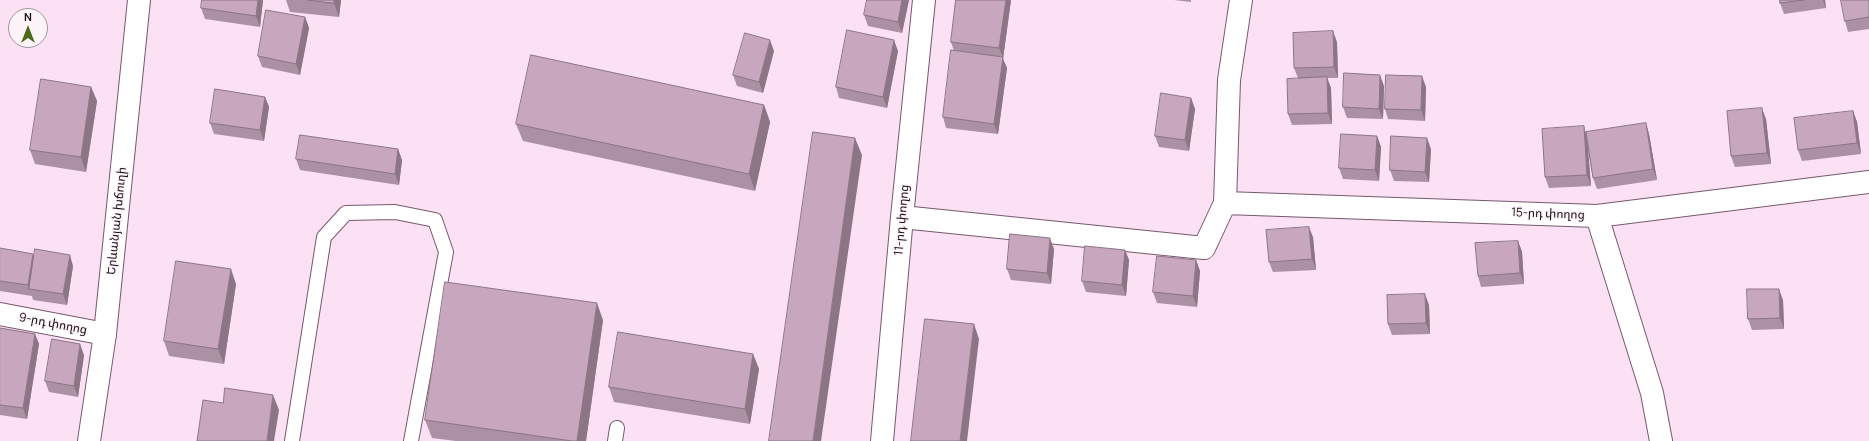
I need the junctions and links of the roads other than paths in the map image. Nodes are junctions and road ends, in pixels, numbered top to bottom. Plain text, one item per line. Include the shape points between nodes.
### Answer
1 (139, 0) edge
2 (924, 0) edge
3 (1241, 0) edge
4 (1869, 182) edge
5 (1225, 203) junction
6 (1597, 216) junction
7 (902, 218) junction
8 (0, 314) edge
9 (105, 334) junction
10 (89, 441) edge
11 (292, 441) edge
12 (412, 441) edge
13 (882, 441) edge
14 (1661, 441) edge

1 - 9 street, Երևանյան խճուղի
2 - 7 street, 11-րդ փողոց
3 - 5 street via 1229,80
4 - 6 street, 15-րդ փողոց
5 - 6 street, 15-րդ փողոց
5 - 7 street via 1204,248
6 - 14 street via 1652,393
7 - 13 street, 11-րդ փողոց
8 - 9 street, 9-րդ փողոց
9 - 10 street, Երևանյան խճուղի
11 - 12 lane via 324,237 346,213 396,212 435,220 446,252

